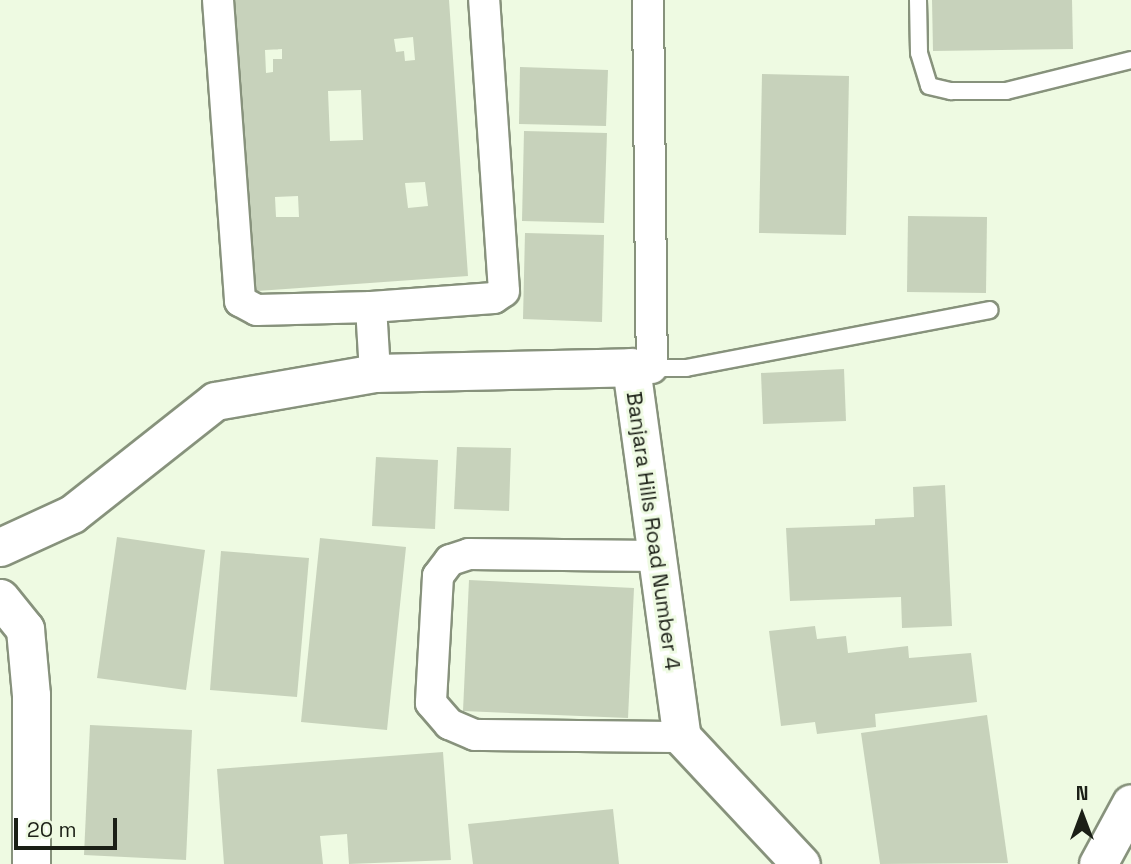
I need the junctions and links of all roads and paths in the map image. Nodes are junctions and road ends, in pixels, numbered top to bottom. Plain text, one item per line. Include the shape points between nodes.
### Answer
1 (218, 0) edge
2 (484, 0) edge
3 (648, 0) edge
4 (918, 0) edge
5 (1131, 60) edge
6 (371, 307) junction
7 (990, 310) dead end
8 (641, 367) junction
9 (374, 373) junction
10 (0, 547) edge
11 (657, 556) junction
12 (0, 598) edge
13 (682, 737) junction
14 (1131, 803) edge
15 (28, 861) edge
16 (802, 864) edge
17 (1098, 864) edge

1 - 6 street via 240,301 257,310
2 - 6 street via 504,291 494,298
3 - 8 street
4 - 5 lane via 919,53 929,86 951,91 1006,91
6 - 9 street
7 - 8 lane via 686,368
8 - 9 street, Banjara Hills Road Number 4
8 - 11 street, Banjara Hills Road Number 4
9 - 10 street, Banjara Hills Road Number 4 via 215,401 72,514
11 - 13 street, Banjara Hills Road Number 4
11 - 13 street via 469,554 450,560 438,576 431,703 449,724 475,735
12 - 15 street via 25,629 32,695
13 - 16 street
14 - 17 street

